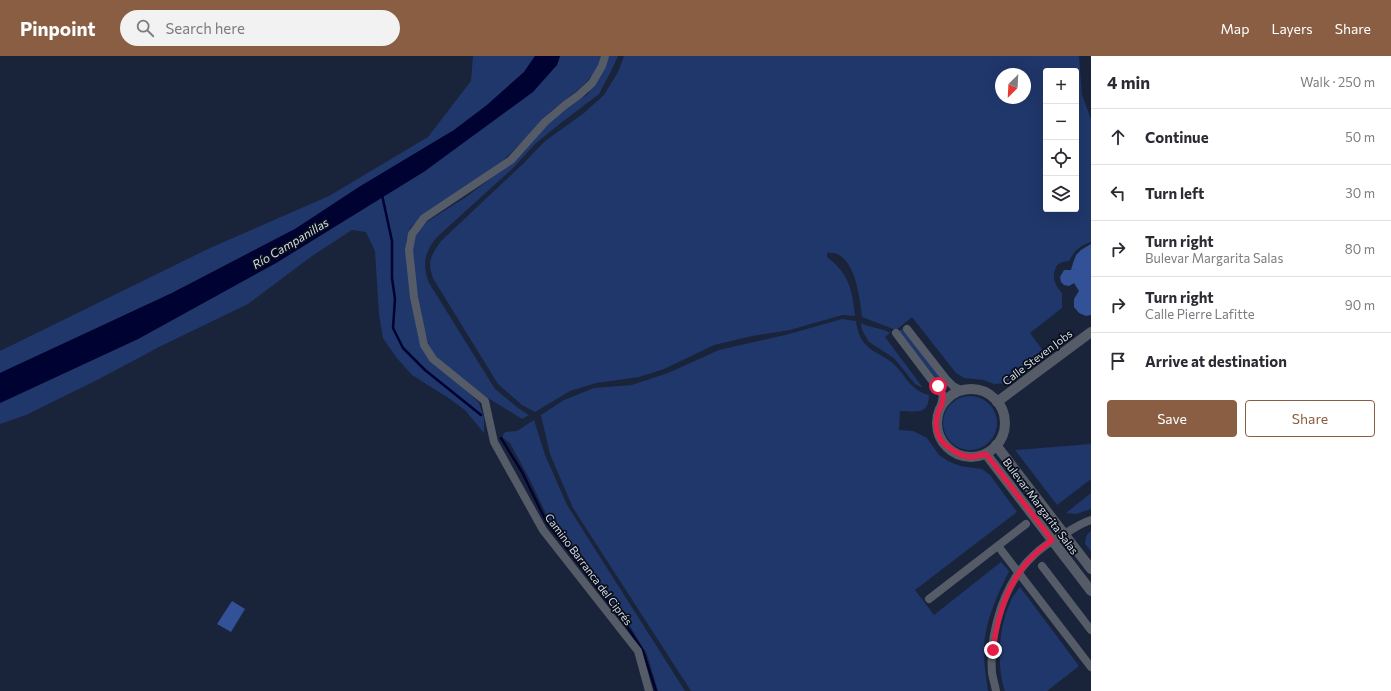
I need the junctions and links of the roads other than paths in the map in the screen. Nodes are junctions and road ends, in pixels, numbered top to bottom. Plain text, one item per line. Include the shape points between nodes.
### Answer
1 (605, 56) edge
2 (907, 328) dead end
3 (1091, 332) edge
4 (896, 333) dead end
5 (963, 391) junction
6 (997, 402) junction
7 (942, 407) junction
8 (996, 445) junction
9 (986, 454) junction
10 (1091, 520) edge
11 (1026, 524) dead end
12 (1064, 534) junction
13 (1052, 540) junction
14 (998, 546) junction
15 (1042, 566) dead end
16 (1091, 569) edge
17 (1018, 572) junction
18 (1091, 591) edge
19 (929, 599) dead end
20 (1091, 630) edge
21 (1091, 666) edge
22 (649, 691) edge
23 (996, 691) edge

1 - 22 street, Camino Barranca del Ciprés via 592,83 545,122 511,160 424,218 412,234 409,250 414,297 424,345 433,359 485,401 494,442 543,530 638,651
2 - 5 street via 946,379
3 - 6 street, Calle Steven Jobs
4 - 7 street via 943,395
5 - 6 street via 984,391
5 - 7 street via 953,393
6 - 8 street via 1003,411 1005,425 1002,437
7 - 9 street via 937,417 938,435 945,446 964,457
8 - 9 street
8 - 12 street, Bulevar Margarita Salas
9 - 13 street, Bulevar Margarita Salas
10 - 12 street
11 - 14 street
12 - 13 street
12 - 16 street, Bulevar Margarita Salas
13 - 17 street via 1033,555
13 - 18 street, Bulevar Margarita Salas
14 - 17 street
14 - 19 street
15 - 20 street
17 - 21 street
17 - 23 street via 1007,593 996,627 992,673

